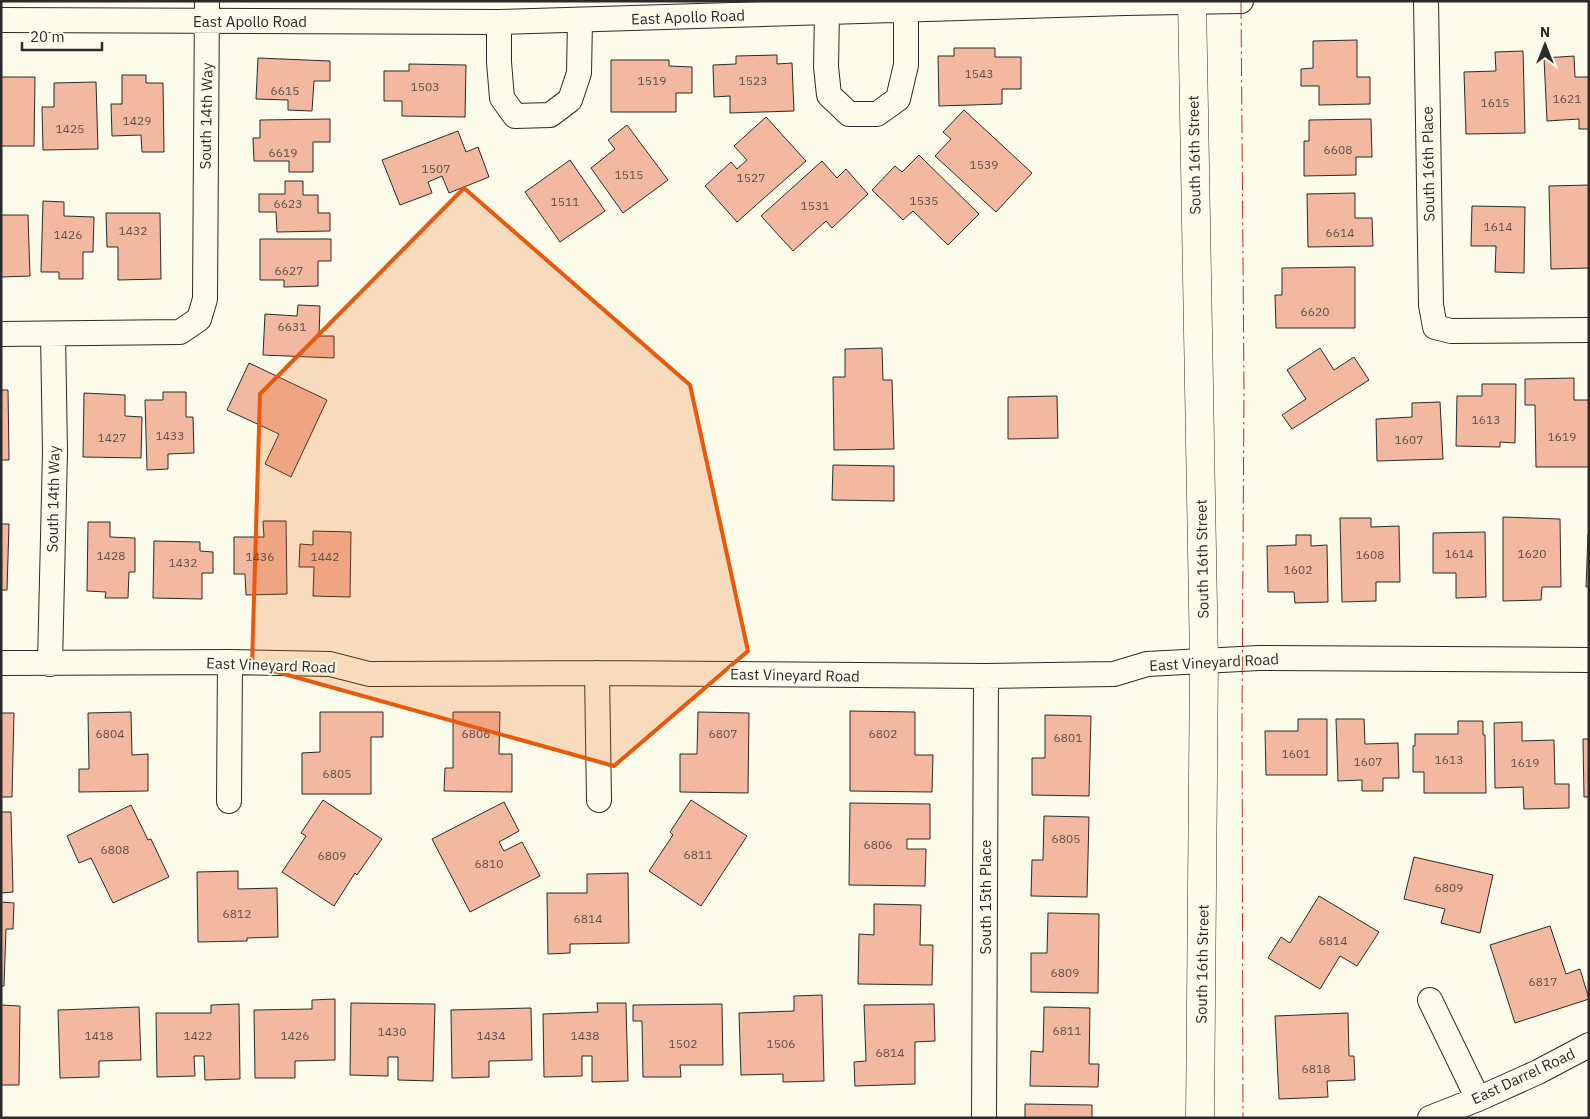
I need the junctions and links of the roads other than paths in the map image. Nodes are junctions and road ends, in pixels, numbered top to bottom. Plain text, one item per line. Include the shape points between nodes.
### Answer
1 (1241, 1) edge
2 (1426, 1) edge
3 (1192, 2) edge
4 (906, 9) junction
5 (208, 11) edge
6 (827, 12) junction
7 (1, 20) edge
8 (580, 21) junction
9 (499, 22) junction
10 (1589, 330) edge
11 (1, 334) edge
12 (53, 334) junction
13 (1589, 660) edge
14 (1204, 661) junction
15 (230, 662) junction
16 (1, 663) edge
17 (50, 664) junction
18 (597, 673) junction
19 (986, 676) junction
20 (599, 800) dead end
21 (229, 801) dead end
22 (1430, 1000) dead end
23 (1589, 1045) edge
24 (1478, 1099) junction
25 (984, 1118) edge
26 (1200, 1118) edge
27 (1430, 1118) edge

1 - 3 street, East Apollo Road
2 - 10 street, South 16th Place via 1431,305 1435,327 1451,331
3 - 4 street, East Apollo Road
3 - 14 main road, South 16th Street
4 - 6 street, East Apollo Road
4 - 6 street via 906,65 898,99 877,114 849,114 829,95
5 - 7 street, East Apollo Road
5 - 9 street, East Apollo Road
5 - 12 street, South 14th Way via 204,299 199,319 180,332
6 - 8 street, East Apollo Road
8 - 9 street, East Apollo Road
8 - 9 street via 579,73 570,100 550,115 515,116 502,98
11 - 12 street
12 - 17 street, South 14th Way via 55,452
13 - 14 street, East Vineyard Road via 1259,658
14 - 19 street, East Vineyard Road via 1147,664 1114,674
14 - 26 main road, South 16th Street
15 - 17 street, East Vineyard Road
15 - 18 street, East Vineyard Road via 330,664 369,674
15 - 21 street
16 - 17 street, East Vineyard Road
18 - 19 street, East Vineyard Road
18 - 20 street
19 - 25 street, South 15th Place
22 - 24 street
23 - 24 street, East Darrel Road
24 - 27 street, East Darrel Road

